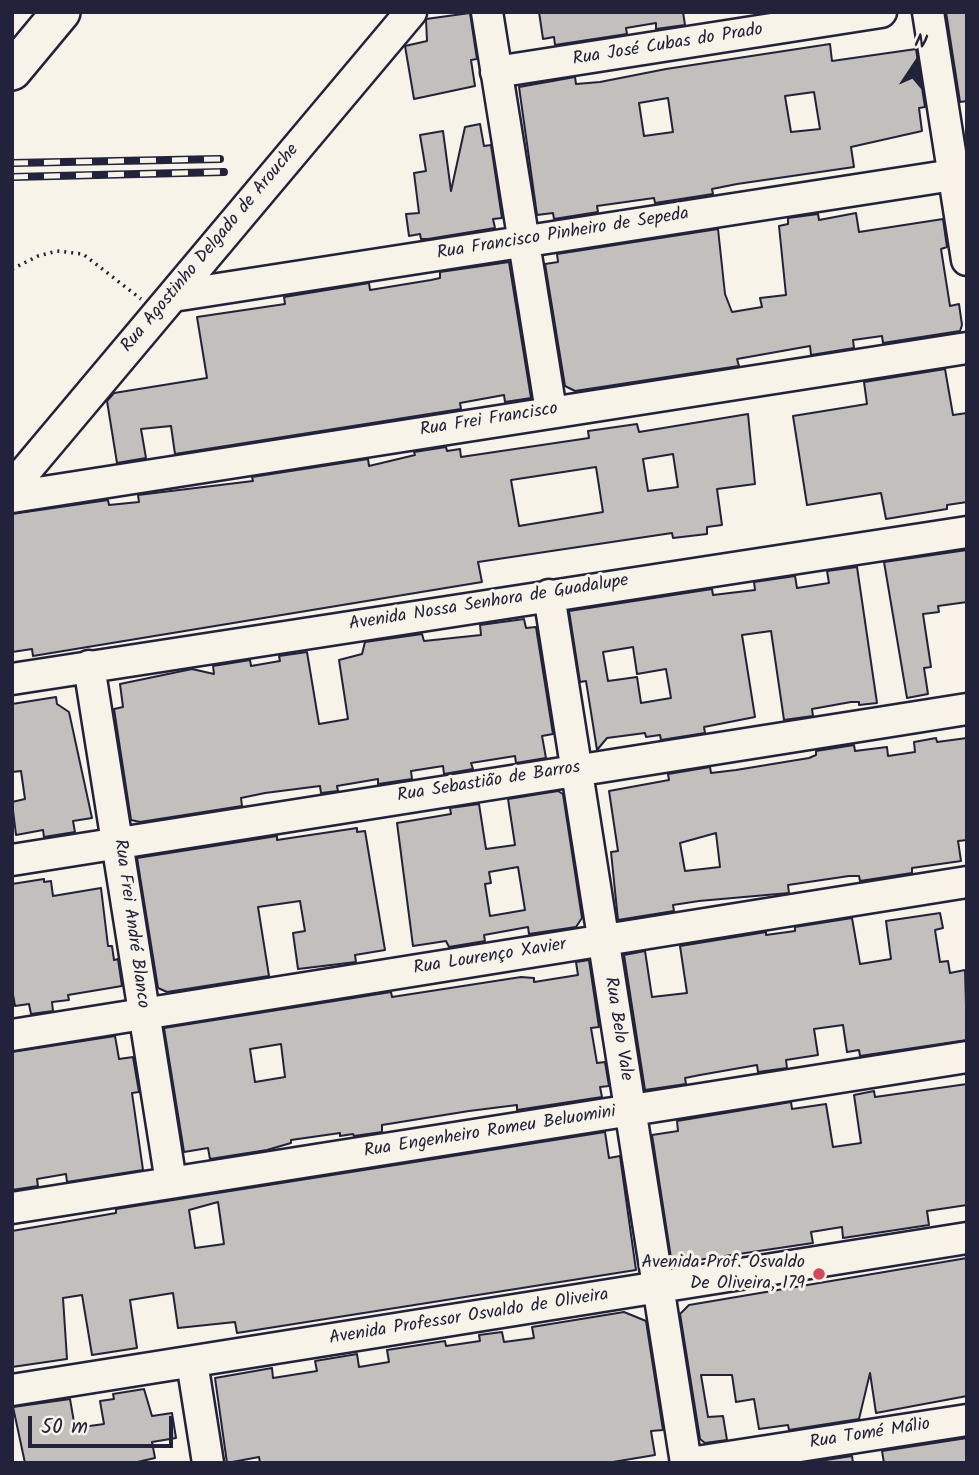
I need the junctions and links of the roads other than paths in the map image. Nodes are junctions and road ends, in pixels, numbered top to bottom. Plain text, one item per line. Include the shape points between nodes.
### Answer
1 (61, 12) edge
2 (411, 12) edge
3 (487, 12) edge
4 (881, 12) edge
5 (928, 12) edge
6 (12, 71) edge
7 (496, 72) junction
8 (953, 175) junction
9 (523, 241) junction
10 (967, 260) edge
11 (165, 305) junction
12 (967, 348) edge
13 (551, 411) junction
14 (12, 487) edge
15 (12, 497) edge
16 (967, 532) edge
17 (549, 595) junction
18 (89, 666) junction
19 (12, 679) edge
20 (967, 709) edge
21 (577, 769) junction
22 (118, 842) junction
23 (12, 860) edge
24 (967, 882) edge
25 (604, 941) junction
26 (143, 1013) junction
27 (12, 1035) edge
28 (967, 1058) edge
29 (630, 1111) junction
30 (171, 1182) junction
31 (12, 1208) edge
32 (967, 1238) edge
33 (659, 1287) junction
34 (192, 1362) junction
35 (12, 1390) edge
36 (967, 1420) edge
37 (208, 1463) edge
38 (688, 1463) edge

1 - 6 main road
2 - 11 street, Rua Agostinho Delgado de Arouche
3 - 7 street
4 - 7 street, Rua José Cubas do Prado
5 - 8 street
7 - 9 street
8 - 9 street, Rua Francisco Pinheiro de Sepeda
8 - 10 street
9 - 11 street, Rua Francisco Pinheiro de Sepeda
9 - 13 street
11 - 14 street, Rua Agostinho Delgado de Arouche
12 - 13 street, Rua Frei Francisco
13 - 15 street, Rua Frei Francisco
16 - 17 street, Avenida Nossa Senhora de Guadalupe
17 - 18 street, Avenida Nossa Senhora de Guadalupe
17 - 21 street, Rua Belo Vale
18 - 19 street, Avenida Nossa Senhora de Guadalupe
18 - 22 street, Rua Frei André Blanco
20 - 21 street, Rua Sebastião de Barros
21 - 22 street, Rua Sebastião de Barros
21 - 25 street, Rua Belo Vale
22 - 23 street, Rua Sebastião de Barros
22 - 26 street, Rua Frei André Blanco
24 - 25 street, Rua Lourenço Xavier
25 - 26 street, Rua Lourenço Xavier
25 - 29 street, Rua Belo Vale
26 - 27 street, Rua Lourenço Xavier
26 - 30 street, Rua Frei André Blanco
28 - 29 street, Rua Engenheiro Romeu Beluomini
29 - 30 street, Rua Engenheiro Romeu Beluomini
29 - 33 street, Rua Belo Vale
30 - 31 street, Rua Engenheiro Romeu Beluomini
32 - 33 street, Avenida Professor Osvaldo de Oliveira
33 - 34 street, Avenida Professor Osvaldo de Oliveira
33 - 38 street, Rua Belo Vale
34 - 35 street, Avenida Professor Osvaldo de Oliveira
34 - 37 street
36 - 38 street, Rua Tomé Málio

